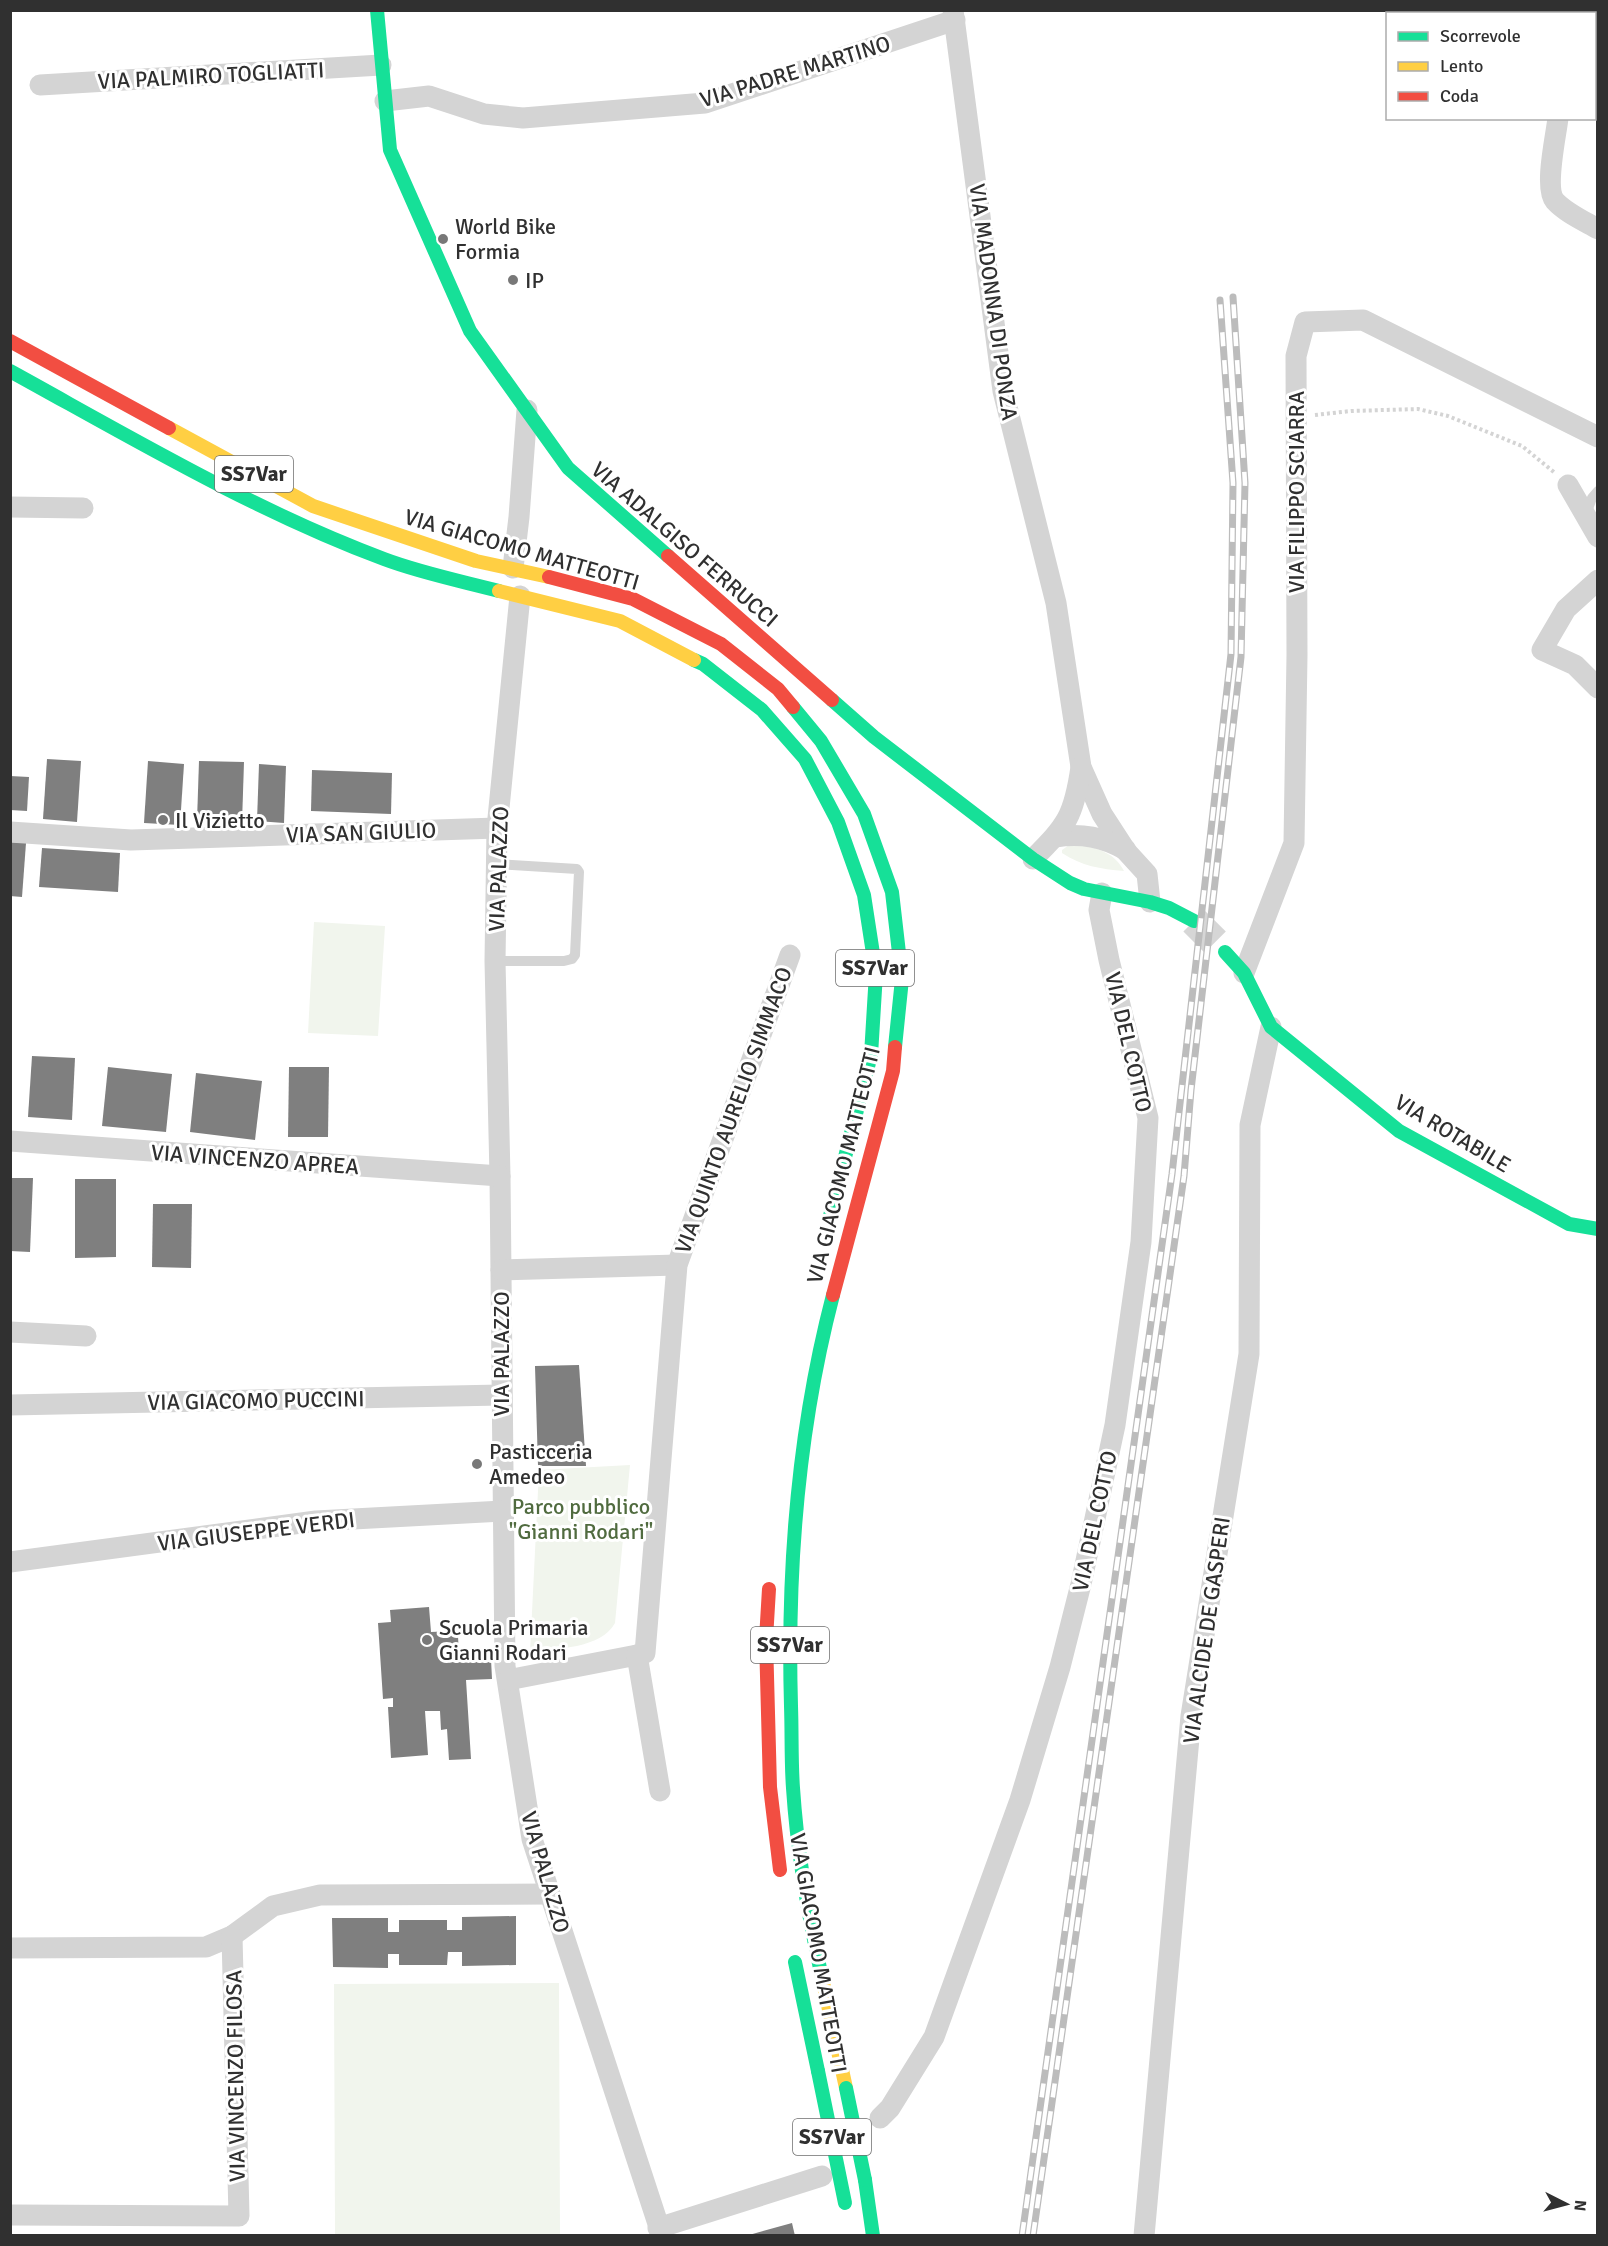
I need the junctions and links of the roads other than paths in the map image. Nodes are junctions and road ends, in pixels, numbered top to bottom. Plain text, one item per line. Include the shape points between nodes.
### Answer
1 (377, 10) edge
2 (954, 15) edge
3 (381, 65) junction
4 (40, 85) dead end
5 (385, 101) junction
6 (1558, 120) edge
7 (1598, 229) edge
8 (10, 341) edge
9 (10, 371) edge
10 (527, 410) junction
11 (1598, 437) edge
12 (1568, 485) road end
13 (1598, 491) edge
14 (10, 507) edge
15 (83, 508) dead end
16 (1586, 514) junction
17 (1598, 537) edge
18 (513, 568) junction
19 (1598, 580) edge
20 (520, 596) junction
21 (1598, 688) edge
22 (1081, 767) junction
23 (497, 828) junction
24 (10, 832) edge
25 (1055, 837) junction
26 (1126, 851) junction
27 (1033, 860) junction
28 (497, 864) junction
29 (1102, 893) junction
30 (1150, 902) junction
31 (1194, 921) tunnel mouth
32 (1225, 952) tunnel mouth
33 (790, 955) dead end
34 (495, 961) junction
35 (1244, 974) junction
36 (1272, 1027) junction
37 (10, 1142) edge
38 (500, 1176) junction
39 (1598, 1229) edge
40 (826, 1232) dead end
41 (677, 1265) junction
42 (501, 1270) junction
43 (10, 1332) edge
44 (86, 1336) dead end
45 (501, 1395) junction
46 (10, 1405) edge
47 (502, 1510) junction
48 (10, 1562) edge
49 (771, 1570) dead end
50 (637, 1655) junction
51 (508, 1680) junction
52 (660, 1791) dead end
53 (782, 1882) dead end
54 (550, 1894) junction
55 (232, 1936) junction
56 (10, 1948) edge
57 (793, 1951) dead end
58 (880, 2118) dead end
59 (822, 2176) dead end
60 (847, 2209) dead end
61 (10, 2214) edge
62 (660, 2232) edge
63 (873, 2235) edge
64 (1144, 2235) edge

1 - 3 main road, VIA ADALGISO FERRUCCI
2 - 5 street, VIA PADRE MARTINO via 705,103 523,118 484,114 429,96
2 - 22 street, VIA MADONNA DI PONZA via 1003,391 1056,603
3 - 4 street, VIA PALMIRO TOGLIATTI
3 - 5 main road, VIA ADALGISO FERRUCCI
5 - 10 main road, VIA ADALGISO FERRUCCI via 390,150 465,321
6 - 7 street via 1550,183 1553,199
8 - 18 main road, VIA GIACOMO MATTEOTTI / SS7Var via 313,506 476,561
9 - 20 main road, VIA GIACOMO MATTEOTTI / SS7Var via 210,482 302,525 386,560
10 - 18 street
10 - 27 main road, VIA ADALGISO FERRUCCI via 568,468 594,492 874,737
11 - 35 street, VIA FILIPPO SCIARRA via 1363,320 1305,322 1296,356 1294,843
12 - 16 street
13 - 16 lane
14 - 15 street
16 - 17 street
18 - 63 main road, VIA GIACOMO MATTEOTTI / SS7Var, bridge via 633,599 721,644 778,689 821,741 864,814 892,892 902,979 893,1071 816,1368 797,1493 789,1633 793,1789 810,1925 865,2180
19 - 21 street via 1566,609 1542,650 1575,665
20 - 23 street, VIA PALAZZO
20 - 40 main road, VIA GIACOMO MATTEOTTI / SS7Var via 620,621 703,664 762,710 805,759 838,822 864,895 876,972 871,1056
22 - 25 street, VIA MADONNA DI PONZA via 1076,798
22 - 26 street, VIA MADONNA DI PONZA via 1102,814
23 - 24 street, VIA SAN GIULIO via 131,840
23 - 28 street, VIA PALAZZO
25 - 26 street via 1085,835
25 - 27 street, VIA MADONNA DI PONZA
26 - 30 street, VIA MADONNA DI PONZA via 1147,874
27 - 29 main road, VIA ADALGISO FERRUCCI via 1070,883
28 - 34 street, VIA PALAZZO
28 - 34 lane via 579,872 572,959
29 - 30 main road, VIA ADALGISO FERRUCCI
29 - 58 street, VIA DEL COTTO via 1101,920 1148,1118 1141,1242 1115,1425 1060,1667 1020,1800 934,2037
30 - 31 main road, VIA ADALGISO FERRUCCI
32 - 35 main road
33 - 41 street, VIA QUINTO AURELIO SIMMACO
34 - 38 street, VIA PALAZZO
35 - 36 main road
36 - 39 main road, VIA ROTABILE via 1399,1131 1569,1224
36 - 64 street, VIA ALCIDE DE GASPERI via 1250,1125 1249,1354 1191,1716
37 - 38 street, VIA VINCENZO APREA
38 - 42 street, VIA PALAZZO
41 - 42 street, VIA QUINTO AURELIO SIMMACO
41 - 50 street, VIA QUINTO AURELIO SIMMACO via 645,1653
42 - 45 street, VIA PALAZZO
43 - 44 street
45 - 46 street, VIA GIACOMO PUCCINI
45 - 47 street, VIA PALAZZO
47 - 48 street, VIA GIUSEPPE VERDI via 316,1521
47 - 51 street, VIA PALAZZO
49 - 53 main road, VIA GIACOMO MATTEOTTI / SS7Var via 766,1639 770,1787
50 - 51 street
50 - 52 street
51 - 54 street, VIA PALAZZO via 532,1839
54 - 55 street via 320,1895 273,1906
54 - 62 street, VIA PALAZZO
55 - 56 street via 206,1947
55 - 61 street, VIA VINCENZO FILOSA via 239,2216
57 - 60 main road, VIA GIACOMO MATTEOTTI / SS7Var, bridge
59 - 62 street

